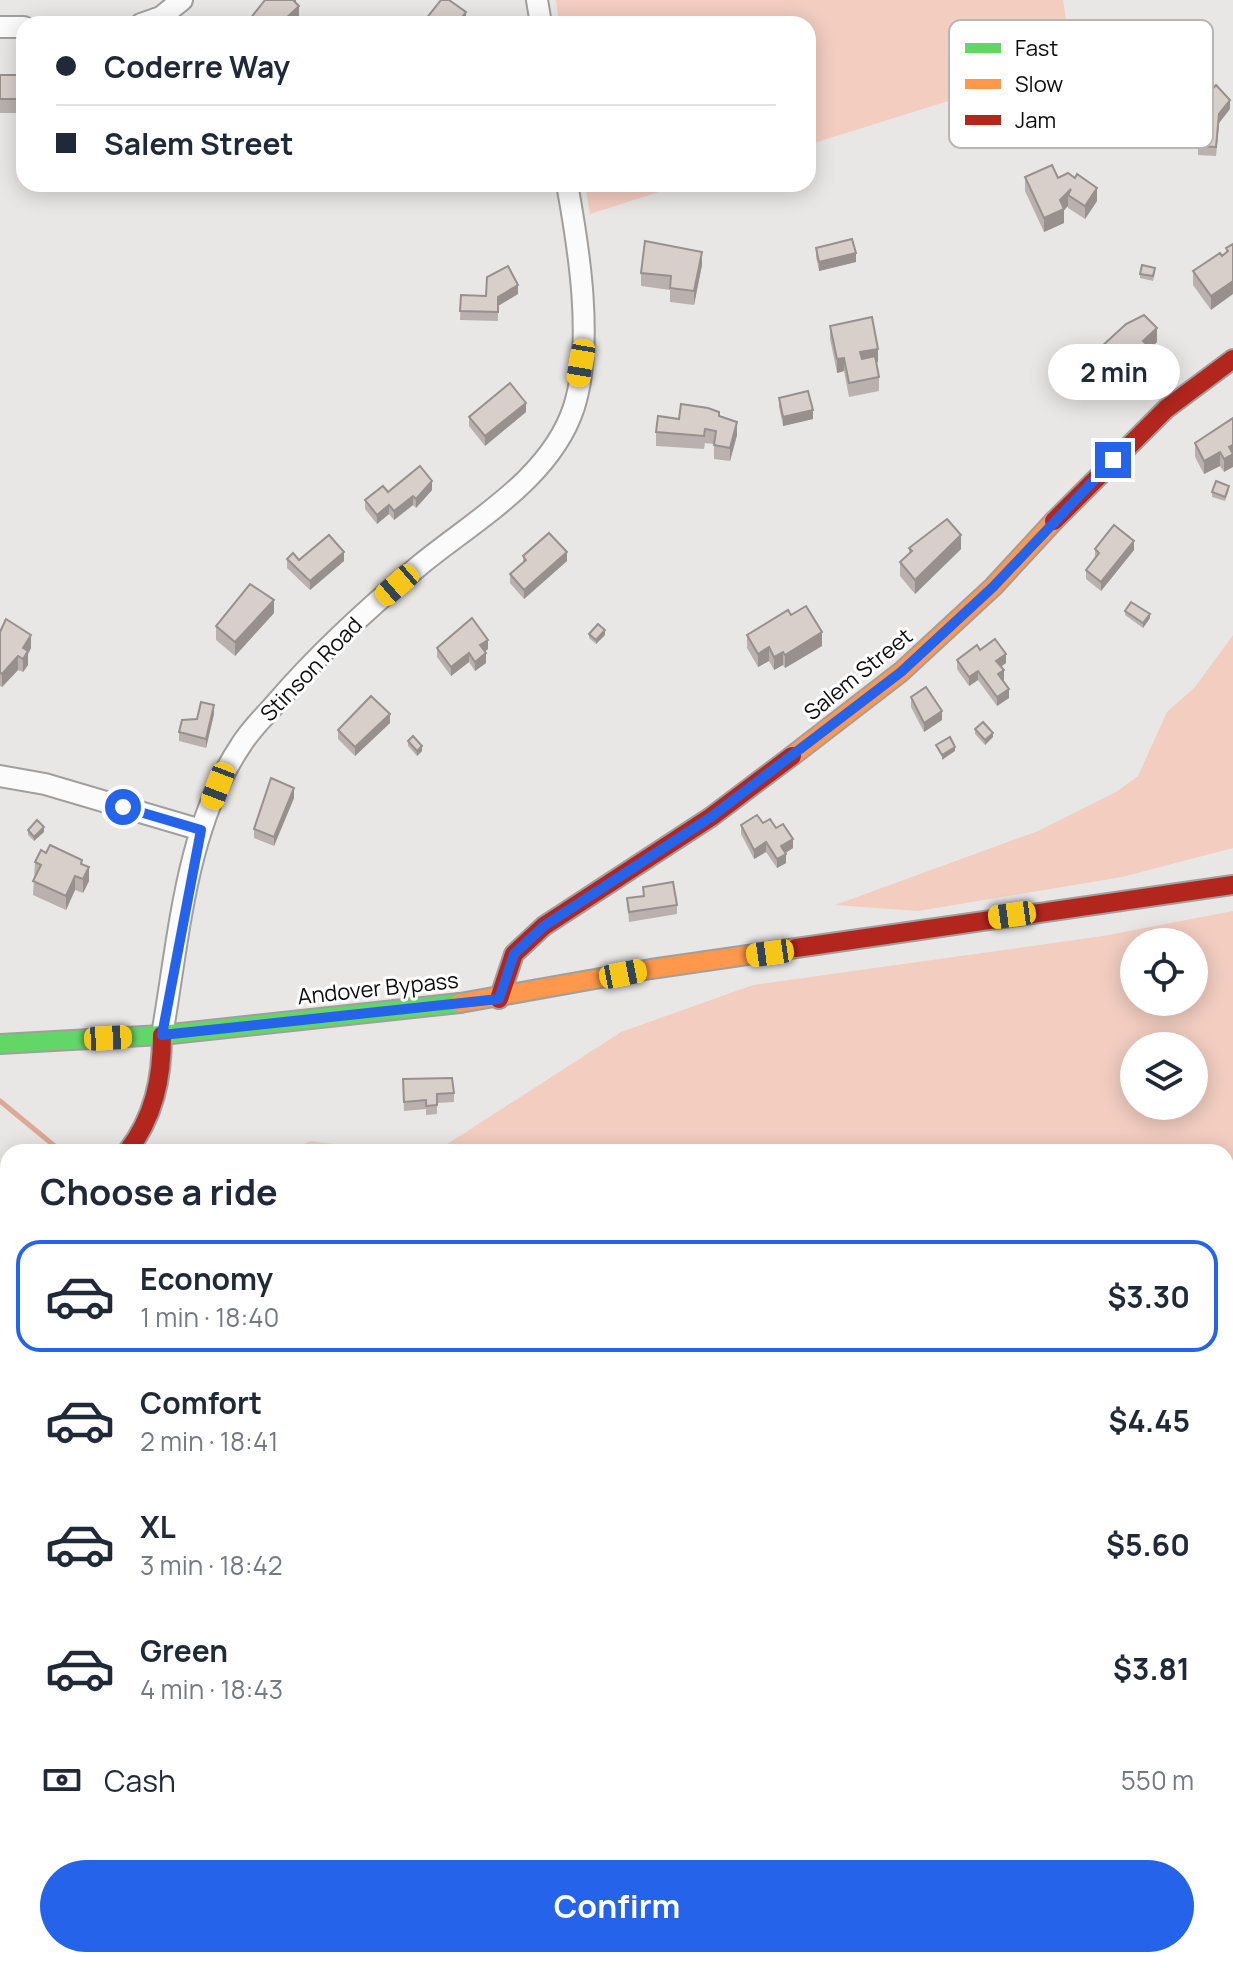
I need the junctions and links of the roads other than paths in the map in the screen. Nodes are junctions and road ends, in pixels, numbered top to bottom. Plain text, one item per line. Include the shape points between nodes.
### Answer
1 (182, 0) edge
2 (162, 16) edge
3 (568, 192) edge
4 (1233, 359) edge
5 (0, 776) edge
6 (201, 830) junction
7 (1233, 885) edge
8 (499, 999) junction
9 (162, 1035) junction
10 (0, 1044) edge
11 (132, 1144) edge

1 - 2 street
3 - 6 street, Stinson Road via 582,307 581,363 563,433 548,458 505,497 331,642 241,744
4 - 8 main road, Salem Street via 1166,409 993,587 901,672 711,817 544,926 514,954
5 - 6 street
6 - 9 street, Stinson Road
7 - 8 main road, Andover Bypass via 651,969
8 - 9 main road, Andover Bypass
9 - 10 main road, Andover Bypass
9 - 11 main road via 158,1089

